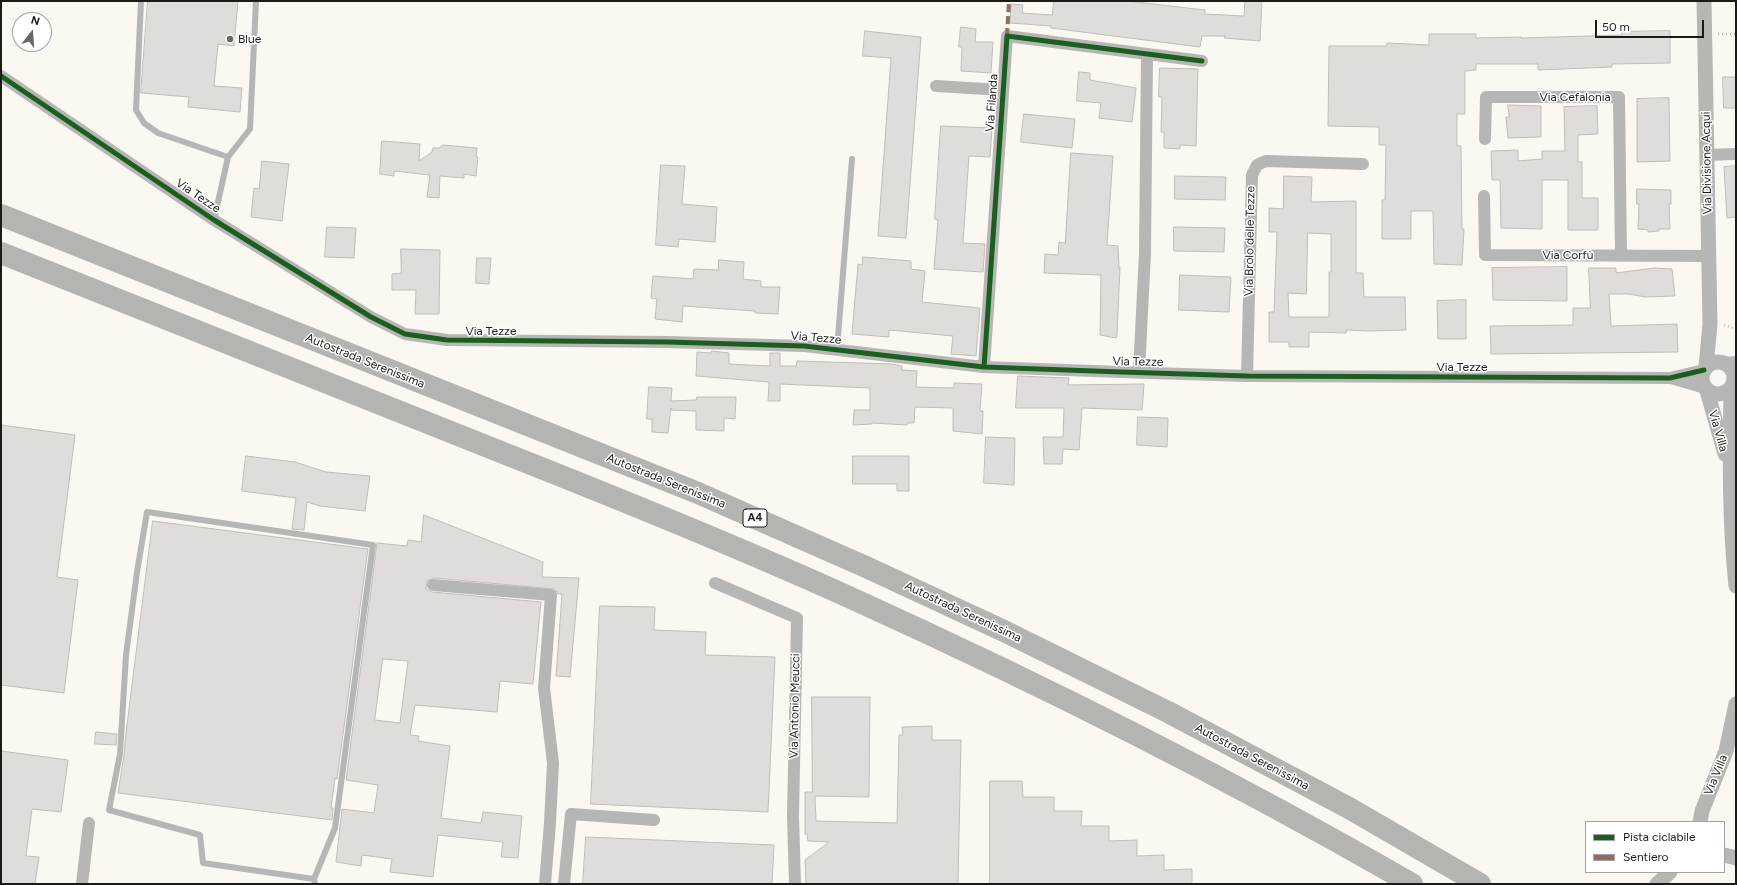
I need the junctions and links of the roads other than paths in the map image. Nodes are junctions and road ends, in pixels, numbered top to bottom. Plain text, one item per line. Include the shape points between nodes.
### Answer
1 (141, 1) edge
2 (256, 1) edge
3 (1704, 1) edge
4 (1147, 54) junction
5 (1202, 61) dead end
6 (1, 76) edge
7 (936, 86) dead end
8 (1003, 90) junction
9 (1485, 139) dead end
10 (1736, 154) edge
11 (1706, 155) junction
12 (228, 157) junction
13 (852, 159) dead end
14 (1363, 164) dead end
15 (1484, 196) dead end
16 (1, 216) edge
17 (214, 220) junction
18 (1, 253) edge
19 (1621, 256) junction
20 (1709, 256) junction
21 (1715, 324) junction
22 (837, 350) junction
23 (1727, 363) edge
24 (984, 367) junction
25 (1705, 369) junction
26 (1139, 372) junction
27 (1247, 376) junction
28 (1670, 378) junction
29 (1734, 383) edge
30 (1706, 390) junction
31 (1730, 470) junction
32 (1733, 528) edge
33 (715, 583) dead end
34 (433, 585) dead end
35 (1736, 586) edge
36 (1736, 704) edge
37 (654, 820) dead end
38 (1700, 821) edge
39 (89, 823) dead end
40 (1725, 855) edge
41 (1736, 858) edge
42 (1669, 873) edge
43 (314, 882) edge
44 (82, 884) edge
45 (544, 884) edge
46 (564, 884) edge
47 (796, 884) edge
48 (1412, 884) edge
49 (1480, 884) edge
50 (1657, 884) edge

1 - 12 lane via 136,110 144,123 158,132
2 - 12 lane via 250,129
3 - 11 street, Via Divisione Acqui
4 - 5 street, Via Filanda
4 - 8 street, Via Filanda via 1007,36
4 - 26 street, Via Tezze via 1145,253
6 - 17 street, Via Tezze
7 - 8 street
8 - 24 street, Via Filanda
9 - 19 street, Via Cefalonia via 1486,97 1619,97
10 - 11 street
11 - 20 street, Via Divisione Acqui
12 - 17 lane
13 - 22 lane
14 - 27 street, Via Brolo delle Tezze via 1266,161 1257,165 1252,175
15 - 19 street, Via Corfù via 1485,255
16 - 49 highway, Autostrada Serenissima / A4 via 698,493 866,567 1004,631 1168,712 1349,808
17 - 22 street, Via Tezze via 371,317 405,334 447,340 667,342 804,346
18 - 48 highway via 688,527 848,596 1157,744
19 - 20 street, Via Corfù
20 - 21 street, Via Divisione Acqui
21 - 23 street, Via Divisione Acqui
21 - 25 street, Via Divisione Acqui
22 - 24 street, Via Tezze
23 - 25 street via 1717,362
23 - 29 street via 1732,370
24 - 26 street, Via Tezze
25 - 28 street, Via Tezze
25 - 30 street via 1702,379
26 - 27 street, Via Tezze
27 - 28 street, Via Tezze
28 - 30 street, Via Tezze
29 - 30 street via 1726,393 1720,395
29 - 31 street, Via Villa
30 - 31 street, Via Villa
31 - 32 street, Via Villa
32 - 35 street, Via Villa
33 - 47 street, Via Antonio Meucci via 797,618 793,816
34 - 45 street via 551,595 544,688 553,763
36 - 38 street, Via Villa via 1726,751
37 - 46 street via 571,814
39 - 44 street
40 - 41 street
42 - 50 street
43 - 43 lane via 335,828 373,545 147,512 126,655 120,754 109,810 200,835 204,863

